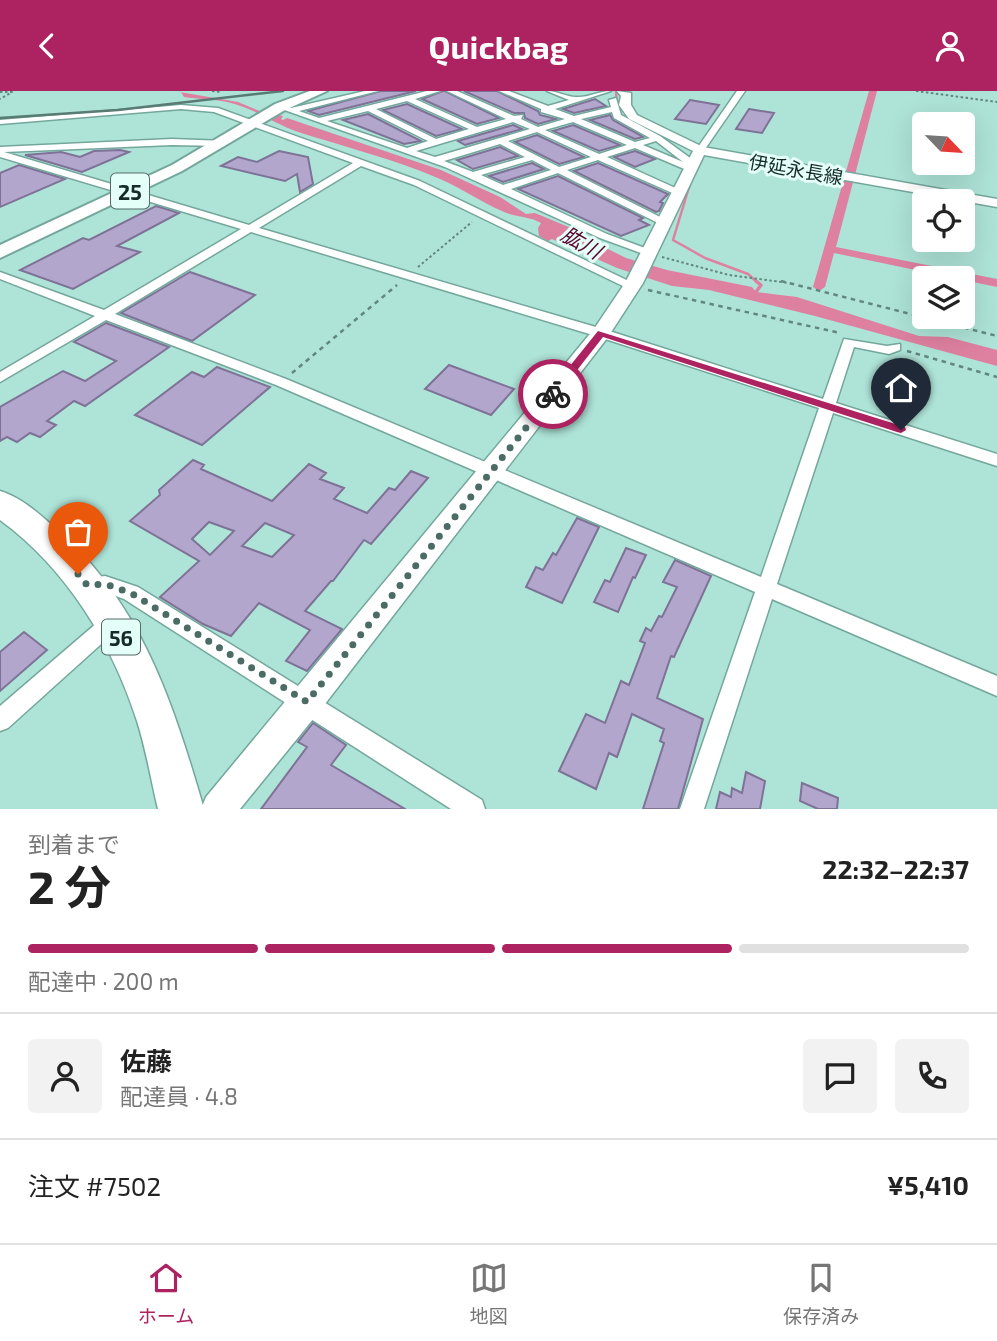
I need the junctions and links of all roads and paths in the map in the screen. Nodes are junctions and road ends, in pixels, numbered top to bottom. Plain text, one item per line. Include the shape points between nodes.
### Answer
1 (212, 91) edge
2 (320, 91) edge
3 (374, 91) edge
4 (436, 91) edge
5 (451, 91) edge
6 (503, 91) edge
7 (551, 91) edge
8 (605, 91) edge
9 (622, 91) edge
10 (741, 91) edge
11 (916, 91) edge
12 (0, 92) edge
13 (220, 92) edge
14 (408, 98) junction
15 (0, 99) edge
16 (576, 100) junction
17 (997, 101) edge
18 (369, 108) junction
19 (282, 109) junction
20 (547, 109) junction
21 (614, 110) junction
22 (536, 112) dead end
23 (526, 115) dead end
24 (516, 119) junction
25 (573, 119) junction
26 (318, 121) junction
27 (0, 122) edge
28 (255, 123) junction
29 (477, 130) junction
30 (541, 130) junction
31 (657, 138) junction
32 (501, 141) junction
33 (436, 142) junction
34 (223, 143) junction
35 (634, 146) junction
36 (408, 150) junction
37 (700, 150) junction
38 (0, 152) edge
39 (533, 157) junction
40 (601, 157) junction
41 (436, 160) junction
42 (23, 161) junction
43 (361, 162) junction
44 (11, 166) dead end
45 (692, 166) junction
46 (559, 170) junction
47 (473, 175) junction
48 (503, 188) junction
49 (129, 192) junction
50 (679, 193) junction
51 (997, 203) edge
52 (482, 213) junction
53 (664, 223) junction
54 (251, 228) junction
55 (0, 253) edge
56 (648, 256) junction
57 (0, 275) edge
58 (409, 275) junction
59 (633, 284) junction
60 (106, 316) junction
61 (601, 333) junction
62 (844, 334) dead end
63 (997, 337) edge
64 (895, 347) joint
65 (997, 377) edge
66 (0, 378) edge
67 (281, 383) junction
68 (829, 407) junction
69 (997, 460) edge
70 (491, 471) junction
71 (0, 503) edge
72 (87, 585) junction
73 (767, 589) junction
74 (112, 622) junction
75 (997, 686) edge
76 (307, 702) junction
77 (0, 720) edge
78 (181, 809) edge
79 (218, 809) edge
80 (473, 809) edge
81 (691, 809) edge

1 - 13 path
2 - 19 main road, 25
3 - 19 street
4 - 14 street
5 - 24 street
6 - 20 street
7 - 16 street
8 - 16 street
8 - 21 street
9 - 37 street, 伊延永長線 via 633,117
10 - 37 street
11 - 17 path
12 - 15 path via 12,92
14 - 18 street
14 - 29 street
16 - 20 street
18 - 26 street
18 - 33 street
19 - 26 street
19 - 28 main road, 25
20 - 22 street
20 - 25 street
21 - 25 street
21 - 31 street
23 - 24 street
24 - 29 street
24 - 30 street
25 - 30 street
25 - 35 street
26 - 36 street
27 - 28 street via 191,107
28 - 34 main road, 25
28 - 43 street
29 - 33 street
30 - 32 street
30 - 40 street
31 - 35 street
31 - 45 street
32 - 39 street
32 - 41 street
33 - 36 street
34 - 38 street
34 - 49 main road, 25
35 - 40 street
35 - 45 street
36 - 41 street
37 - 45 street
37 - 51 street, 伊延永長線
38 - 42 street
39 - 46 street
39 - 47 street
40 - 46 street
40 - 50 street
41 - 47 street
42 - 44 street
42 - 49 street
43 - 52 street
43 - 54 street
45 - 50 street
46 - 48 street
46 - 53 street
47 - 48 street
48 - 56 street
49 - 54 street
49 - 55 main road, 25
50 - 53 street
52 - 58 path
52 - 59 street
53 - 56 street
54 - 58 street
54 - 60 street
56 - 59 street
56 - 63 path via 729,275 783,281
57 - 60 street
58 - 61 street
58 - 67 path
59 - 61 street
59 - 62 path
60 - 66 street
60 - 67 street
61 - 68 street
61 - 70 street
64 - 65 path
64 - 68 street via 889,350 849,342
67 - 70 street
68 - 69 street
68 - 73 street
70 - 73 street
70 - 76 street
71 - 72 highway, 56 via 30,525
72 - 74 highway, 56
72 - 76 street via 105,584 131,593
73 - 75 street
73 - 81 street
74 - 77 street
74 - 78 highway, 56 via 155,712
76 - 79 street
76 - 80 street

